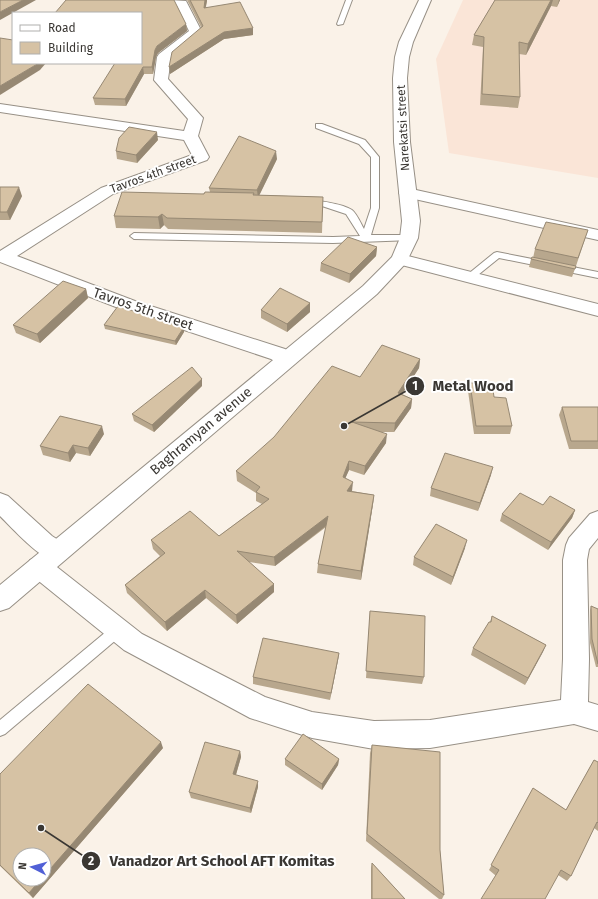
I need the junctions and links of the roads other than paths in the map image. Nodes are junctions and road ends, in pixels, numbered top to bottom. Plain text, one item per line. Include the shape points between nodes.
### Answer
1 (174, 0) edge
2 (349, 0) edge
3 (426, 0) edge
4 (340, 24) dead end
5 (0, 108) edge
6 (319, 126) dead end
7 (190, 136) junction
8 (407, 193) junction
9 (297, 202) edge
10 (134, 236) dead end
11 (598, 236) edge
12 (366, 238) junction
13 (409, 238) junction
14 (2, 257) edge
15 (400, 259) junction
16 (598, 275) edge
17 (470, 277) junction
18 (597, 309) edge
19 (286, 359) junction
20 (0, 502) edge
21 (598, 521) edge
22 (48, 560) junction
23 (0, 600) edge
24 (118, 630) junction
25 (586, 715) edge
26 (0, 729) edge

1 - 7 main road via 182,4 196,32 164,57 161,80 196,118
2 - 4 lane
3 - 8 main road, Narekatsi street via 406,42 402,57 402,142
5 - 7 main road, Tavros 4th street
6 - 12 lane via 362,142 376,157 375,208
7 - 14 main road, Tavros 4th street via 201,157 107,191
8 - 11 main road
8 - 13 main road, Narekatsi street
9 - 12 lane via 320,203 349,212
10 - 12 lane via 333,240
12 - 13 lane
13 - 15 main road, Narekatsi street
14 - 19 main road, Tavros 5th street via 128,305 278,354
15 - 17 main road
15 - 19 main road, Baghramyan avenue via 370,290
16 - 17 lane via 497,255
17 - 18 main road
19 - 22 main road, Baghramyan avenue
20 - 22 main road via 38,538
21 - 25 main road via 578,545 575,560 576,659
22 - 23 main road, Baghramyan avenue
22 - 24 main road
24 - 25 main road via 133,642 260,709 312,725 374,735 430,734
24 - 26 lane

